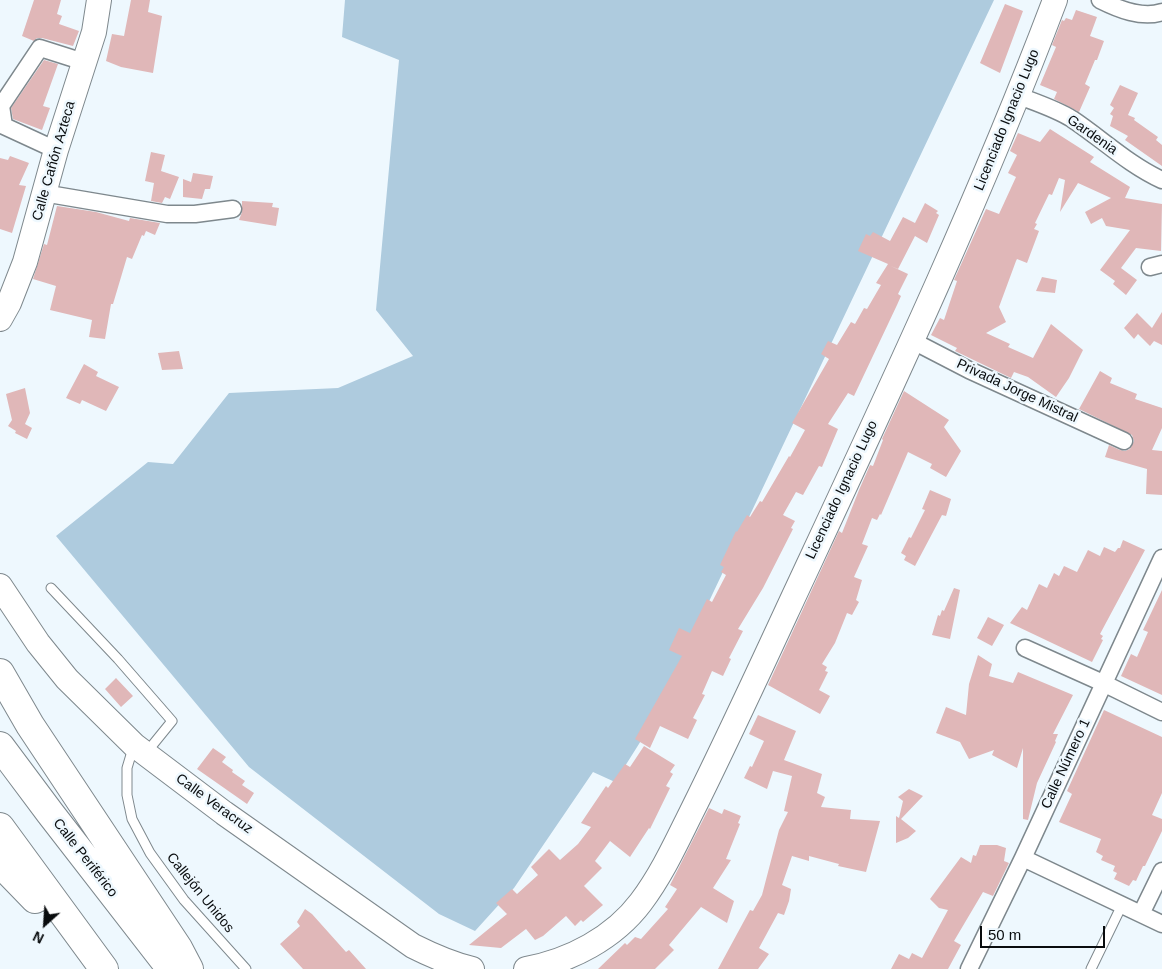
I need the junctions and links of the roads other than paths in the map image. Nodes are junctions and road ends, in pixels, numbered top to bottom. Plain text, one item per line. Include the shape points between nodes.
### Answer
1 (99, 0) edge
2 (1055, 0) edge
3 (1100, 0) edge
4 (1162, 12) edge
5 (84, 62) junction
6 (1019, 96) junction
7 (56, 150) junction
8 (1162, 180) edge
9 (43, 193) junction
10 (233, 209) dead end
11 (0, 319) edge
12 (911, 340) junction
13 (1124, 441) dead end
14 (1162, 558) edge
15 (0, 586) edge
16 (51, 588) dead end
17 (1025, 648) dead end
18 (0, 673) edge
19 (1104, 683) junction
20 (1162, 712) edge
21 (0, 746) edge
22 (140, 749) junction
23 (0, 827) edge
24 (1023, 858) junction
25 (0, 863) edge
26 (1162, 871) edge
27 (1122, 905) junction
28 (1141, 914) junction
29 (1162, 924) edge
30 (103, 969) edge
31 (171, 969) edge
32 (189, 969) edge
33 (246, 969) edge
34 (472, 969) edge
35 (526, 969) edge
36 (969, 969) edge
37 (1091, 969) edge

1 - 5 main road, Calle Cañón Azteca via 94,32
2 - 6 main road, Licenciado Ignacio Lugo
3 - 4 street via 1143,15
5 - 7 main road, Calle Cañón Azteca
5 - 7 street via 40,48 1,106 4,126
6 - 8 street, Gardenia via 1071,118 1144,171
6 - 12 main road, Licenciado Ignacio Lugo
7 - 9 main road, Calle Cañón Azteca
9 - 10 street via 167,214
9 - 11 main road, Calle Cañón Azteca via 25,262
12 - 13 street, Privada Jorge Mistral
12 - 35 main road, Licenciado Ignacio Lugo via 712,770 654,884 616,928 584,950
14 - 19 street, Calle Número 1
15 - 22 main road, Calle Veracruz via 67,679
16 - 22 lane via 172,721
17 - 19 street
18 - 32 highway via 30,725
19 - 20 street
19 - 24 street, Calle Número 1
21 - 31 highway, Calle Periférico
22 - 33 lane, Callejón Unidos via 127,768 127,795 132,819 150,853 184,900
22 - 34 main road, Calle Veracruz via 224,813 414,946 436,958
23 - 30 highway
24 - 27 street
24 - 36 street, Calle Número 1
25 - 30 highway
26 - 28 street
27 - 28 street
27 - 37 lane
28 - 29 street

